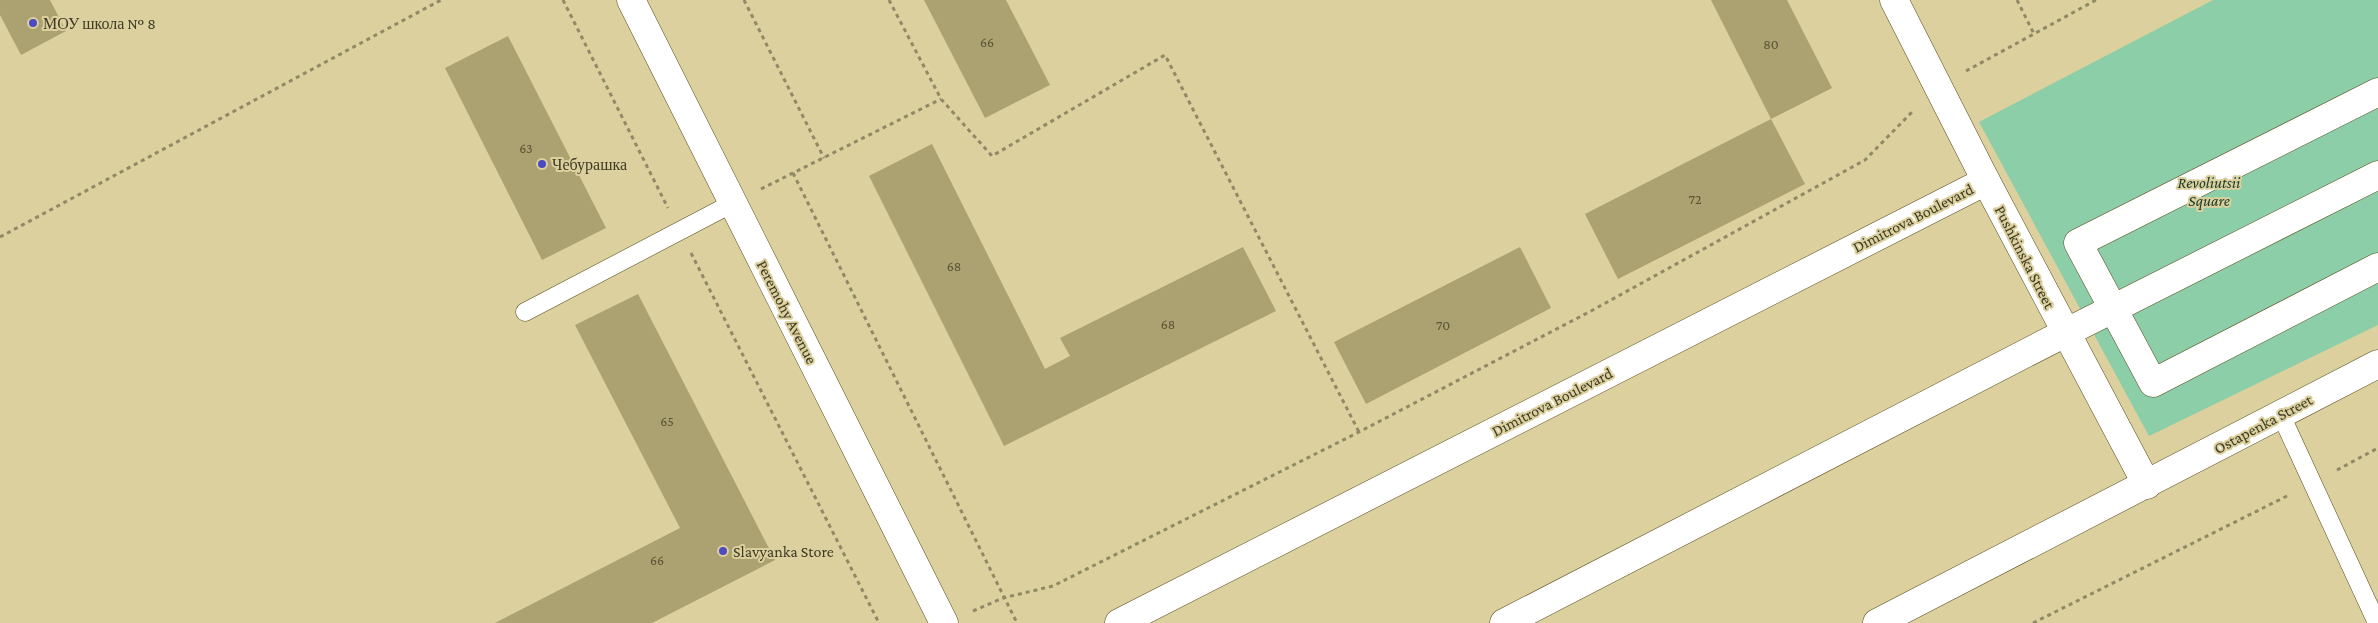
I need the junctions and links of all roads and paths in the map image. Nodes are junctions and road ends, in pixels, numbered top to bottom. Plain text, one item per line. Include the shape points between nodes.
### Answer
1 (441, 0) edge
2 (563, 0) edge
3 (631, 0) edge
4 (744, 0) edge
5 (889, 0) edge
6 (1894, 0) edge
7 (2017, 0) edge
8 (2096, 0) edge
9 (2034, 34) junction
10 (1938, 87) junction
11 (2378, 92) edge
12 (941, 99) junction
13 (824, 158) junction
14 (793, 173) junction
15 (2378, 175) edge
16 (1986, 181) junction
17 (732, 203) junction
18 (680, 231) junction
19 (0, 237) edge
20 (2378, 267) edge
21 (2113, 309) junction
22 (525, 312) dead end
23 (2065, 333) junction
24 (2378, 364) edge
25 (2281, 415) junction
26 (1359, 432) junction
27 (2378, 448) edge
28 (2312, 483) junction
29 (2147, 485) junction
30 (1003, 598) junction
31 (879, 623) edge
32 (944, 623) edge
33 (1017, 623) edge
34 (1119, 623) edge
35 (1504, 623) edge
36 (1877, 623) edge
37 (2033, 623) edge
38 (2378, 623) edge

1 - 19 path
2 - 18 path
3 - 17 street, Peremohy Avenue
4 - 13 path
5 - 12 path
6 - 10 street, Pushkinska Street
7 - 9 path
8 - 9 path
9 - 10 path
10 - 16 street, Pushkinska Street
10 - 26 path via 1866,160 1591,311
11 - 21 street via 2078,243
12 - 13 path
12 - 26 path via 992,156 1165,55
13 - 14 path
14 - 17 path
14 - 30 path
15 - 21 street
16 - 23 street, Pushkinska Street
16 - 34 street, Dimitrova Boulevard
17 - 18 lane
17 - 32 street, Peremohy Avenue
18 - 22 lane
18 - 31 path
20 - 21 street via 2153,383
21 - 23 street
23 - 29 street, Pushkinska Street
23 - 35 street
24 - 25 street, Ostapenka Street
25 - 28 lane
25 - 29 street, Ostapenka Street
26 - 30 path via 1053,586
27 - 28 path
28 - 37 path
28 - 38 lane
29 - 36 street
30 - 33 path

